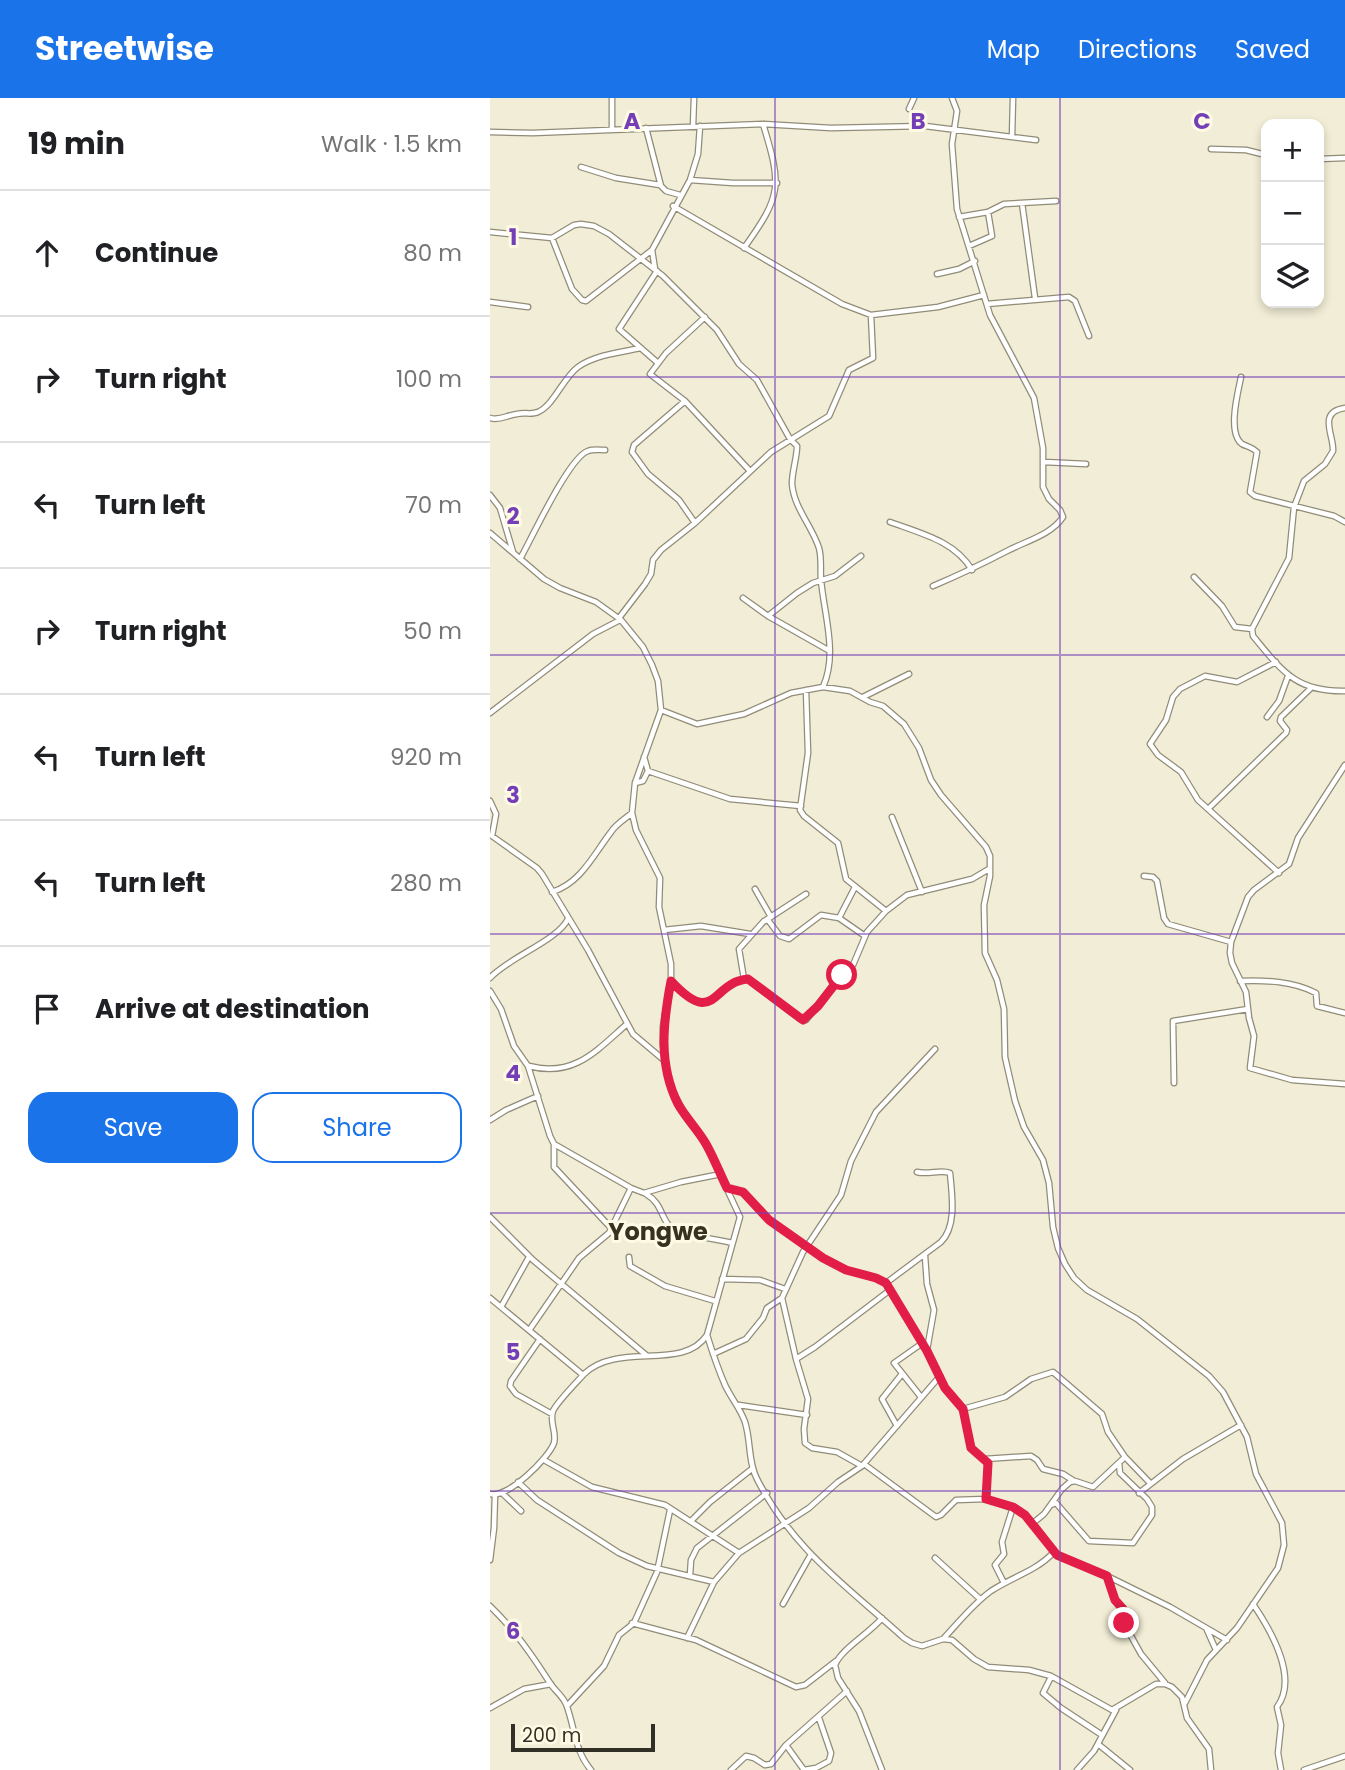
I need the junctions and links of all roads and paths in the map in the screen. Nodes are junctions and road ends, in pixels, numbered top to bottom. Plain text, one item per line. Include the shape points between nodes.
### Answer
1 (612, 98) edge
2 (694, 98) edge
3 (914, 98) edge
4 (953, 98) edge
5 (1013, 98) edge
6 (908, 109) dead end
7 (763, 124) junction
8 (693, 126) junction
9 (700, 126) junction
10 (646, 128) junction
11 (612, 129) junction
12 (954, 129) junction
13 (490, 132) edge
14 (1012, 137) junction
15 (1036, 139) dead end
16 (1212, 149) dead end
17 (1261, 154) edge
18 (1345, 158) edge
19 (1324, 159) edge
20 (581, 167) dead end
21 (690, 180) junction
22 (777, 183) junction
23 (661, 186) junction
24 (680, 195) junction
25 (1056, 201) dead end
26 (1022, 203) junction
27 (673, 206) junction
28 (988, 212) junction
29 (959, 217) junction
30 (490, 232) edge
31 (552, 238) junction
32 (969, 246) junction
33 (744, 248) junction
34 (652, 250) junction
35 (641, 259) junction
36 (975, 261) junction
37 (656, 270) junction
38 (937, 274) dead end
39 (984, 295) junction
40 (1035, 298) junction
41 (490, 302) edge
42 (987, 304) junction
43 (528, 307) dead end
44 (871, 315) junction
45 (705, 317) junction
46 (1089, 336) dead end
47 (642, 348) junction
48 (658, 363) junction
49 (1241, 377) dead end
50 (685, 401) junction
51 (1345, 408) edge
52 (490, 418) edge
53 (790, 439) junction
54 (605, 450) dead end
55 (1044, 462) junction
56 (1086, 464) dead end
57 (750, 471) junction
58 (490, 495) edge
59 (1294, 507) junction
60 (890, 522) dead end
61 (1345, 522) edge
62 (695, 523) junction
63 (490, 533) edge
64 (513, 552) junction
65 (861, 556) dead end
66 (520, 559) junction
67 (972, 570) junction
68 (1194, 577) dead end
69 (821, 581) junction
70 (933, 586) dead end
71 (743, 598) dead end
72 (768, 615) junction
73 (620, 619) junction
74 (1252, 629) junction
75 (828, 650) junction
76 (1276, 662) junction
77 (909, 674) dead end
78 (1287, 676) junction
79 (823, 687) junction
80 (1311, 688) junction
81 (806, 690) junction
82 (1345, 691) edge
83 (862, 698) junction
84 (661, 709) junction
85 (490, 713) edge
86 (1268, 717) dead end
87 (644, 756) junction
88 (1345, 765) edge
89 (648, 771) junction
90 (635, 783) junction
91 (490, 801) edge
92 (801, 806) junction
93 (1208, 808) junction
94 (632, 813) junction
95 (892, 817) dead end
96 (989, 869) junction
97 (1279, 873) junction
98 (1144, 876) dead end
99 (855, 887) junction
100 (755, 890) dead end
101 (552, 892) junction
102 (922, 892) junction
103 (806, 894) dead end
104 (886, 911) junction
105 (769, 918) junction
106 (839, 918) junction
107 (568, 919) junction
108 (664, 930) junction
109 (751, 934) junction
110 (865, 936) junction
111 (1231, 942) junction
112 (490, 978) edge
113 (744, 979) junction
114 (671, 981) junction
115 (1240, 981) junction
116 (490, 991) edge
117 (1248, 1009) junction
118 (1345, 1013) edge
119 (628, 1024) junction
120 (935, 1049) dead end
121 (665, 1062) junction
122 (528, 1066) junction
123 (1174, 1083) dead end
124 (1345, 1084) edge
125 (538, 1096) junction
126 (490, 1119) edge
127 (554, 1144) junction
128 (917, 1172) dead end
129 (721, 1174) junction
130 (631, 1188) junction
131 (727, 1188) junction
132 (644, 1193) junction
133 (490, 1217) edge
134 (611, 1228) junction
135 (732, 1243) junction
136 (807, 1246) junction
137 (925, 1255) junction
138 (529, 1257) junction
139 (629, 1257) dead end
140 (722, 1279) junction
141 (886, 1283) junction
142 (561, 1284) junction
143 (785, 1289) junction
144 (890, 1290) junction
145 (490, 1298) edge
146 (782, 1298) junction
147 (715, 1301) junction
148 (502, 1307) junction
149 (530, 1329) junction
150 (707, 1335) junction
151 (540, 1339) junction
152 (921, 1344) junction
153 (927, 1351) junction
154 (713, 1354) junction
155 (646, 1356) junction
156 (796, 1359) junction
157 (902, 1374) junction
158 (583, 1375) junction
159 (940, 1376) junction
160 (921, 1396) junction
161 (738, 1405) junction
162 (963, 1409) junction
163 (552, 1414) junction
164 (807, 1415) junction
165 (1241, 1425) junction
166 (897, 1426) junction
167 (1125, 1457) junction
168 (984, 1459) junction
169 (544, 1460) junction
170 (1119, 1463) junction
171 (863, 1465) junction
172 (753, 1468) junction
173 (1074, 1480) junction
174 (518, 1482) junction
175 (1150, 1483) junction
176 (502, 1493) junction
177 (767, 1493) junction
178 (1139, 1493) junction
179 (492, 1494) edge
180 (986, 1499) junction
181 (1051, 1505) junction
182 (1013, 1507) junction
183 (670, 1510) junction
184 (521, 1511) dead end
185 (691, 1521) junction
186 (1033, 1523) junction
187 (785, 1525) junction
188 (713, 1536) junction
189 (739, 1553) junction
190 (1053, 1553) junction
191 (810, 1556) junction
192 (935, 1558) dead end
193 (490, 1560) edge
194 (658, 1568) junction
195 (690, 1575) junction
196 (1107, 1576) junction
197 (714, 1582) junction
198 (1004, 1583) junction
199 (980, 1599) junction
200 (783, 1604) dead end
201 (1252, 1604) junction
202 (490, 1606) edge
203 (882, 1618) junction
204 (632, 1623) junction
205 (1206, 1629) junction
206 (687, 1638) junction
207 (943, 1639) junction
208 (1227, 1640) junction
209 (1216, 1650) junction
210 (836, 1661) junction
211 (1051, 1676) junction
212 (551, 1684) junction
213 (1165, 1684) junction
214 (847, 1691) junction
215 (1185, 1703) junction
216 (567, 1706) junction
217 (490, 1708) edge
218 (1116, 1709) junction
219 (818, 1718) junction
220 (1102, 1735) junction
221 (1098, 1744) junction
222 (786, 1745) junction
223 (1345, 1756) edge
224 (591, 1770) edge
225 (731, 1770) edge
226 (882, 1770) edge
227 (1077, 1770) edge
228 (1130, 1770) edge
229 (1212, 1770) edge
230 (1281, 1770) edge
231 (1304, 1770) edge

1 - 11 street
2 - 8 street
3 - 6 street
4 - 12 street via 957,111
5 - 14 street
7 - 9 street
7 - 12 street
7 - 22 street
8 - 9 street
8 - 10 street
9 - 21 street
10 - 11 street
10 - 23 street
11 - 13 street
12 - 14 street
12 - 29 street
14 - 15 street
16 - 17 street
18 - 19 street
20 - 23 street
21 - 22 street
21 - 24 street
22 - 33 street via 768,213
23 - 24 street
24 - 27 street
25 - 26 street
26 - 28 street via 1004,204
26 - 40 street
27 - 33 street
27 - 34 street
28 - 29 street
28 - 32 street via 992,236
29 - 32 street
30 - 31 street
31 - 35 street via 574,225 594,226
31 - 35 street via 572,289 582,300
32 - 36 street
33 - 44 street via 842,304
34 - 35 street
34 - 37 street
35 - 37 street
36 - 38 street
36 - 39 street
37 - 45 street
37 - 47 street via 619,328
39 - 42 street
39 - 44 street via 938,307
40 - 42 street
40 - 46 street via 1073,298
41 - 43 street
42 - 55 street via 1034,398
44 - 53 street via 873,358 849,370 829,416
45 - 48 street
45 - 53 street via 739,364 757,380
47 - 48 street
47 - 52 street via 581,365 537,413
48 - 50 street via 650,374
49 - 59 street via 1234,428 1239,441 1257,452 1250,492
50 - 57 street
50 - 62 street via 634,445 632,452
51 - 59 street via 1336,410 1329,421 1333,452 1304,481
53 - 57 street
53 - 69 street via 797,449 794,489 821,554
54 - 66 street via 585,452 571,466
55 - 56 street
55 - 67 street via 1045,494 1063,519
57 - 62 street
58 - 64 street via 500,508
59 - 61 street
59 - 74 street via 1290,554
60 - 67 street via 956,550
62 - 73 street via 657,555 645,584
63 - 64 street
64 - 66 street
65 - 69 street
66 - 73 street via 544,579
67 - 70 street
68 - 74 street via 1235,627
69 - 72 street
69 - 75 street
71 - 72 street
72 - 75 street
73 - 84 street via 652,665
73 - 85 street via 593,634
74 - 76 street
75 - 79 street
76 - 78 street
76 - 93 street via 1237,682 1205,676 1180,689 1151,741 1155,752 1181,772
77 - 83 street
78 - 80 street
78 - 86 street
79 - 81 street
79 - 83 street
80 - 82 street
80 - 93 street via 1281,717 1286,733
81 - 84 street via 744,714 697,724
81 - 92 street via 808,753
83 - 96 street via 889,709 909,731 941,796 986,847
84 - 87 street
87 - 89 street
87 - 90 street
88 - 97 street via 1298,838 1293,858
89 - 90 street
89 - 92 street via 730,799
90 - 94 street
91 - 101 street via 495,814 492,836 537,869
92 - 99 street via 802,814 838,843 844,876
93 - 97 street
94 - 101 street via 614,828 575,879
94 - 108 street via 660,878
95 - 102 street
96 - 102 street
96 - 165 street via 983,942 1004,1009 1007,1068 1019,1116 1043,1160 1058,1248 1065,1264 1087,1290 1137,1319 1209,1376
97 - 111 street via 1248,897
98 - 111 street via 1157,881 1168,923
99 - 104 street
99 - 106 street
100 - 105 street
101 - 107 street
102 - 104 street via 907,895
103 - 105 street
104 - 110 street
105 - 106 street via 780,936 789,939 821,915
105 - 109 street
106 - 110 street
107 - 112 street via 560,930 507,962
107 - 119 street
108 - 109 street via 701,926
108 - 114 street
109 - 113 street via 739,949
110 - 113 street via 853,965 806,1020
111 - 115 street via 1232,963
113 - 114 street via 702,1003
114 - 121 street via 663,1026
115 - 117 street
115 - 118 street via 1282,982 1309,990 1316,993 1317,1006
116 - 122 street
117 - 123 street via 1173,1021
117 - 124 street via 1254,1036 1252,1069 1292,1080
119 - 121 street
119 - 122 street via 576,1065
120 - 136 street via 876,1112 851,1161 841,1195
121 - 129 street via 679,1105
122 - 125 street
125 - 126 street
125 - 127 street
127 - 130 street
127 - 134 street via 554,1167
128 - 137 street via 948,1171 950,1175 951,1227
129 - 131 street
129 - 132 street
130 - 132 street
130 - 134 street
131 - 135 street via 740,1217
131 - 136 street via 743,1192 769,1220
132 - 135 street via 658,1204 674,1231
133 - 138 street
134 - 142 street via 579,1258
135 - 140 street
136 - 141 street via 846,1270
136 - 143 street
137 - 141 street
137 - 153 street via 934,1310
138 - 142 street
138 - 148 street
139 - 147 street via 630,1266 656,1281
140 - 143 street via 760,1280
140 - 147 street
141 - 144 street
142 - 149 street
142 - 155 street
143 - 146 street
144 - 152 street
144 - 156 street
145 - 148 street
146 - 154 street via 767,1308 746,1339
146 - 156 street
147 - 150 street
148 - 149 street
149 - 151 street
150 - 154 street
150 - 155 street via 690,1350
151 - 158 street
151 - 163 street via 510,1387
152 - 153 street
152 - 157 street via 895,1360
153 - 159 street
154 - 161 street
155 - 158 street via 621,1357
156 - 164 street via 808,1398
157 - 160 street
157 - 166 street via 881,1399
158 - 163 street
159 - 160 street
159 - 162 street
160 - 166 street
161 - 164 street
161 - 172 street
162 - 167 street via 1005,1397 1031,1379 1053,1372 1102,1414
162 - 168 street via 971,1448
163 - 169 street via 555,1436
164 - 171 street via 807,1445
165 - 175 street
165 - 201 street via 1256,1474 1284,1534 1278,1568
166 - 171 street
167 - 170 street
167 - 175 street
168 - 173 street via 1031,1455 1042,1469
168 - 180 street via 989,1468
169 - 174 street
169 - 183 street via 592,1487 663,1504
170 - 173 street via 1093,1488
170 - 178 street via 1120,1474
171 - 180 street via 936,1517 956,1500
171 - 187 street
172 - 177 street
172 - 185 street
173 - 181 street
174 - 176 street
174 - 194 street via 587,1534 627,1558
175 - 178 street
176 - 179 street
176 - 184 street
177 - 187 street
177 - 188 street
178 - 181 street via 1152,1506 1152,1516 1131,1544 1089,1541 1062,1508
179 - 193 street
180 - 182 street
181 - 186 street
182 - 186 street
182 - 198 street via 1002,1542 1004,1553 995,1565
183 - 185 street
183 - 194 street
185 - 188 street
186 - 190 street
187 - 189 street
187 - 191 street
188 - 189 street
188 - 195 street via 693,1554
189 - 197 street
190 - 196 street
190 - 198 street
191 - 200 street
191 - 203 street
192 - 199 street
194 - 195 street
194 - 204 street
195 - 197 street
196 - 205 street
196 - 213 street via 1123,1609 1126,1628
197 - 206 street
198 - 199 street
199 - 207 street
201 - 208 street
201 - 230 street via 1272,1635 1286,1683 1277,1706
202 - 212 street via 516,1632
203 - 207 street via 912,1643 929,1645
203 - 210 street
204 - 206 street
204 - 216 street via 619,1635 604,1666
205 - 208 street
205 - 209 street
206 - 210 street via 796,1687
207 - 211 street via 952,1640 988,1667
208 - 209 street
209 - 215 street via 1203,1664
210 - 214 street via 838,1678
211 - 218 street via 1101,1706
211 - 220 street via 1044,1693
212 - 216 street
212 - 217 street via 524,1689
213 - 215 street
213 - 218 street via 1151,1687
214 - 219 street
214 - 226 street
215 - 229 street via 1187,1718 1209,1749
216 - 224 street via 578,1749
218 - 220 street
219 - 222 street
219 - 222 street via 831,1752 829,1761 804,1770
220 - 221 street
221 - 227 street
221 - 228 street
222 - 225 street via 771,1765 746,1756
223 - 231 street

